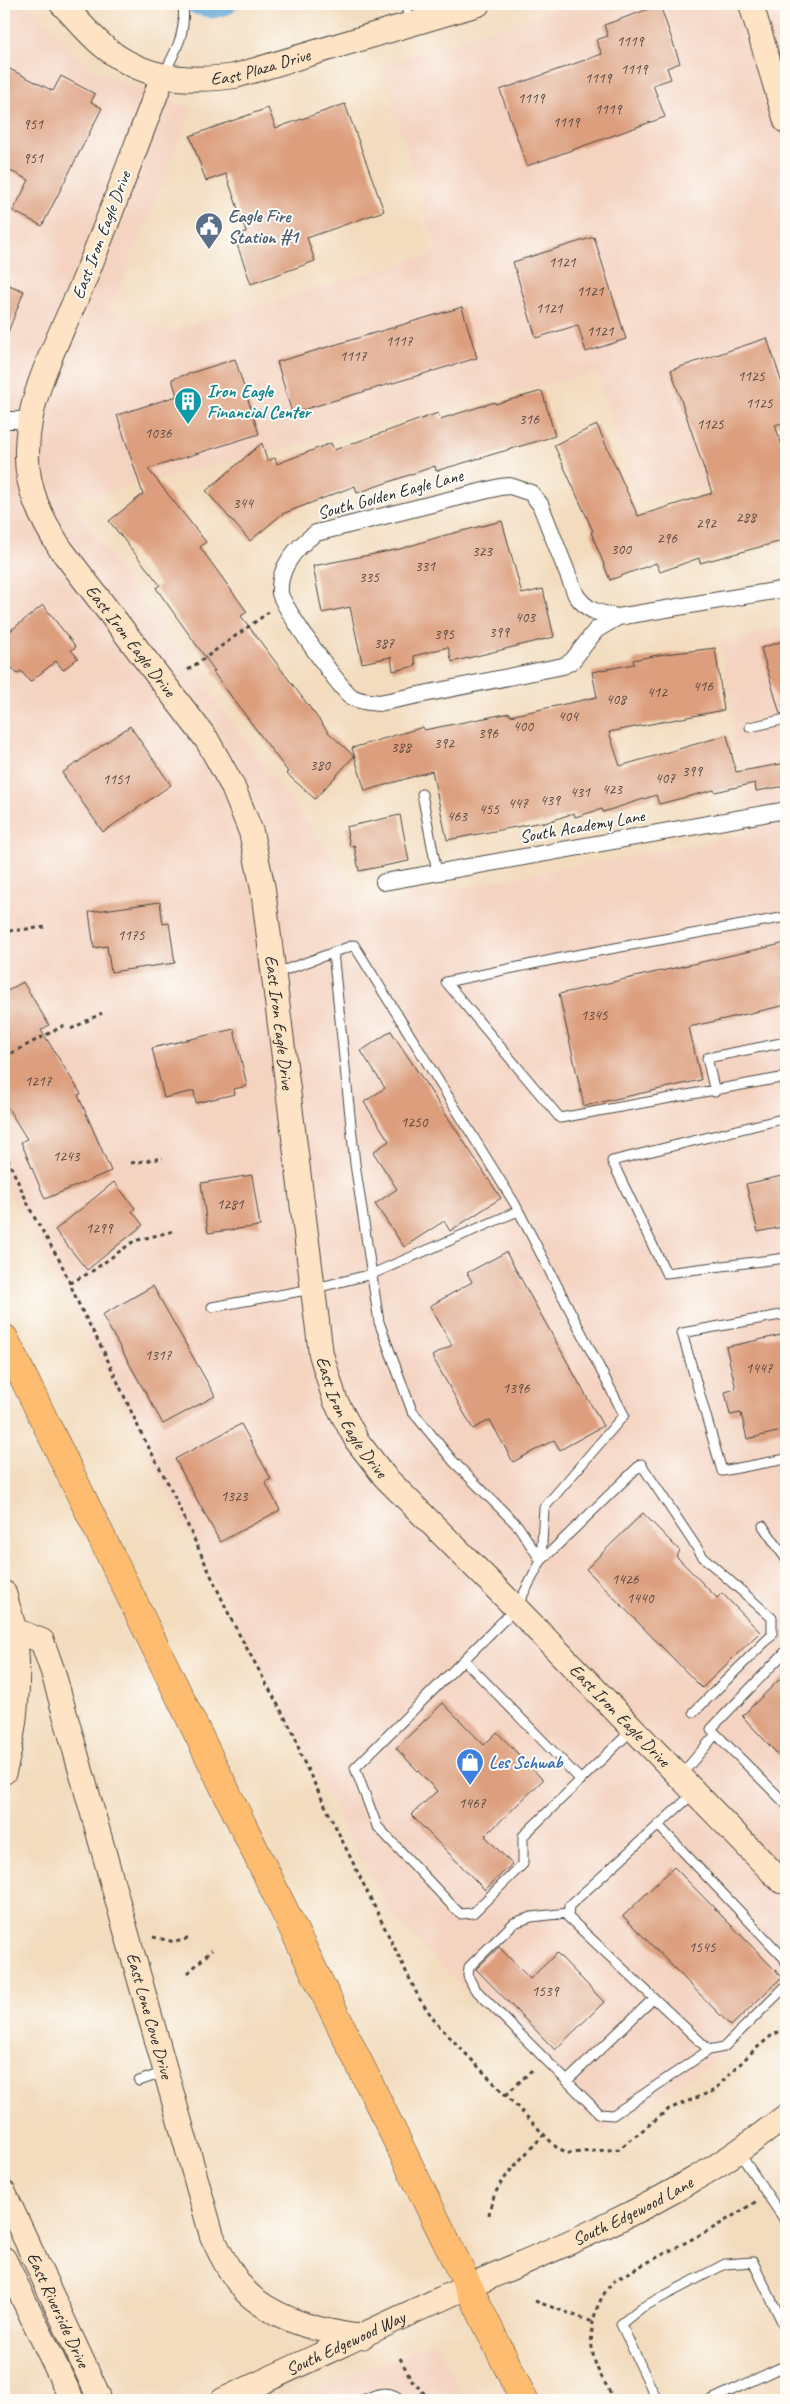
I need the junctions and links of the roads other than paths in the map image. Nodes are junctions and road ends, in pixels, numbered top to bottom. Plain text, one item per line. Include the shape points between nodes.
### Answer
1 (62, 4) edge
2 (183, 4) edge
3 (478, 4) edge
4 (751, 4) edge
5 (408, 14) edge
6 (163, 76) junction
7 (786, 121) edge
8 (4, 420) edge
9 (30, 420) junction
10 (786, 589) edge
11 (618, 617) junction
12 (786, 719) edge
13 (750, 727) dead end
14 (422, 794) dead end
15 (786, 810) edge
16 (437, 872) junction
17 (384, 882) dead end
18 (786, 916) edge
19 (333, 952) junction
20 (274, 974) junction
21 (786, 1042) edge
22 (786, 1077) edge
23 (715, 1092) junction
24 (784, 1118) edge
25 (518, 1211) junction
26 (786, 1258) edge
27 (372, 1274) junction
28 (312, 1289) junction
29 (212, 1307) dead end
30 (786, 1314) edge
31 (4, 1338) edge
32 (786, 1459) edge
33 (763, 1526) dead end
34 (786, 1559) edge
35 (541, 1560) junction
36 (4, 1592) edge
37 (516, 1608) junction
38 (14, 1630) junction
39 (786, 1651) edge
40 (464, 1660) junction
41 (694, 1712) dead end
42 (632, 1730) junction
43 (716, 1734) junction
44 (4, 1772) edge
45 (581, 1780) junction
46 (686, 1785) junction
47 (786, 1804) edge
48 (658, 1825) junction
49 (784, 1886) edge
50 (568, 1913) junction
51 (786, 1963) edge
52 (786, 1986) edge
53 (654, 1998) junction
54 (709, 2050) junction
55 (166, 2072) junction
56 (140, 2081) dead end
57 (567, 2081) junction
58 (786, 2116) edge
59 (738, 2151) junction
60 (4, 2193) edge
61 (786, 2222) edge
62 (4, 2259) edge
63 (468, 2287) junction
64 (786, 2330) edge
65 (362, 2337) junction
66 (786, 2365) edge
67 (72, 2400) edge
68 (95, 2400) edge
69 (223, 2400) edge
70 (363, 2400) edge
71 (402, 2400) edge
72 (524, 2400) edge
73 (657, 2400) edge
74 (711, 2400) edge

1 - 6 street, East Plaza Drive via 102,45 133,65
2 - 6 lane via 182,40
3 - 5 street, East Plaza Drive
4 - 7 street
5 - 6 street, East Plaza Drive via 235,76 204,81
6 - 9 street, East Iron Eagle Drive via 39,389
8 - 9 street
9 - 20 street, East Iron Eagle Drive via 27,454 31,488 42,520 202,732 232,785 251,832 258,860
10 - 11 street, South Golden Eagle Lane
11 - 11 street, South Golden Eagle Lane via 596,630 572,661 564,666 378,703 365,702 342,689 280,596 280,581 293,554 304,541 316,534 510,486 531,493 540,504 583,606
12 - 13 lane
14 - 16 lane
15 - 16 street, South Academy Lane
16 - 17 street, South Academy Lane
18 - 23 lane via 446,982 560,1118
19 - 20 lane
19 - 25 lane via 354,944
19 - 27 lane via 355,1164
20 - 28 street, East Iron Eagle Drive
21 - 23 lane via 707,1058
22 - 23 lane
24 - 26 lane via 612,1161 666,1274
25 - 27 lane
25 - 35 lane via 624,1415 544,1508
27 - 28 lane
27 - 35 lane via 379,1322 412,1411 453,1461 518,1526
28 - 29 lane
28 - 37 street, East Iron Eagle Drive via 327,1379 357,1442 385,1477
30 - 32 lane via 682,1333 722,1471
31 - 63 highway
33 - 34 lane
35 - 37 lane
35 - 41 lane via 641,1464 703,1557 772,1618 772,1635
36 - 38 street
37 - 40 lane
37 - 42 street, East Iron Eagle Drive
38 - 44 street via 15,1708
38 - 55 street, East Lone Cove Drive via 42,1641 53,1672
39 - 43 lane via 711,1729
40 - 45 lane
40 - 45 lane via 355,1768 377,1826 460,1914 473,1913 523,1864 523,1836
42 - 45 lane
42 - 46 street, East Iron Eagle Drive
43 - 46 lane
43 - 47 lane
46 - 48 lane
46 - 49 street, East Iron Eagle Drive
48 - 50 lane via 569,1906
48 - 51 lane
50 - 53 lane via 568,1918
50 - 57 lane via 531,1916 514,1923 470,1967 468,1976 474,1988
52 - 54 lane via 724,2046
53 - 54 lane
53 - 57 lane
54 - 57 lane via 613,2115 600,2114
55 - 56 lane
55 - 65 street, East Lone Cove Drive via 212,2236 225,2264 253,2298 292,2321 328,2333
58 - 59 street, South Edgewood Lane
59 - 61 lane
59 - 63 street, South Edgewood Lane via 650,2204
60 - 68 street, East Riverside Drive via 98,2395
62 - 67 street, East Riverside Drive
63 - 65 street, South Edgewood Way
63 - 72 highway
64 - 73 lane via 753,2262 725,2264 641,2308 621,2324
65 - 69 street, South Edgewood Way
66 - 74 lane
70 - 71 lane via 388,2392

